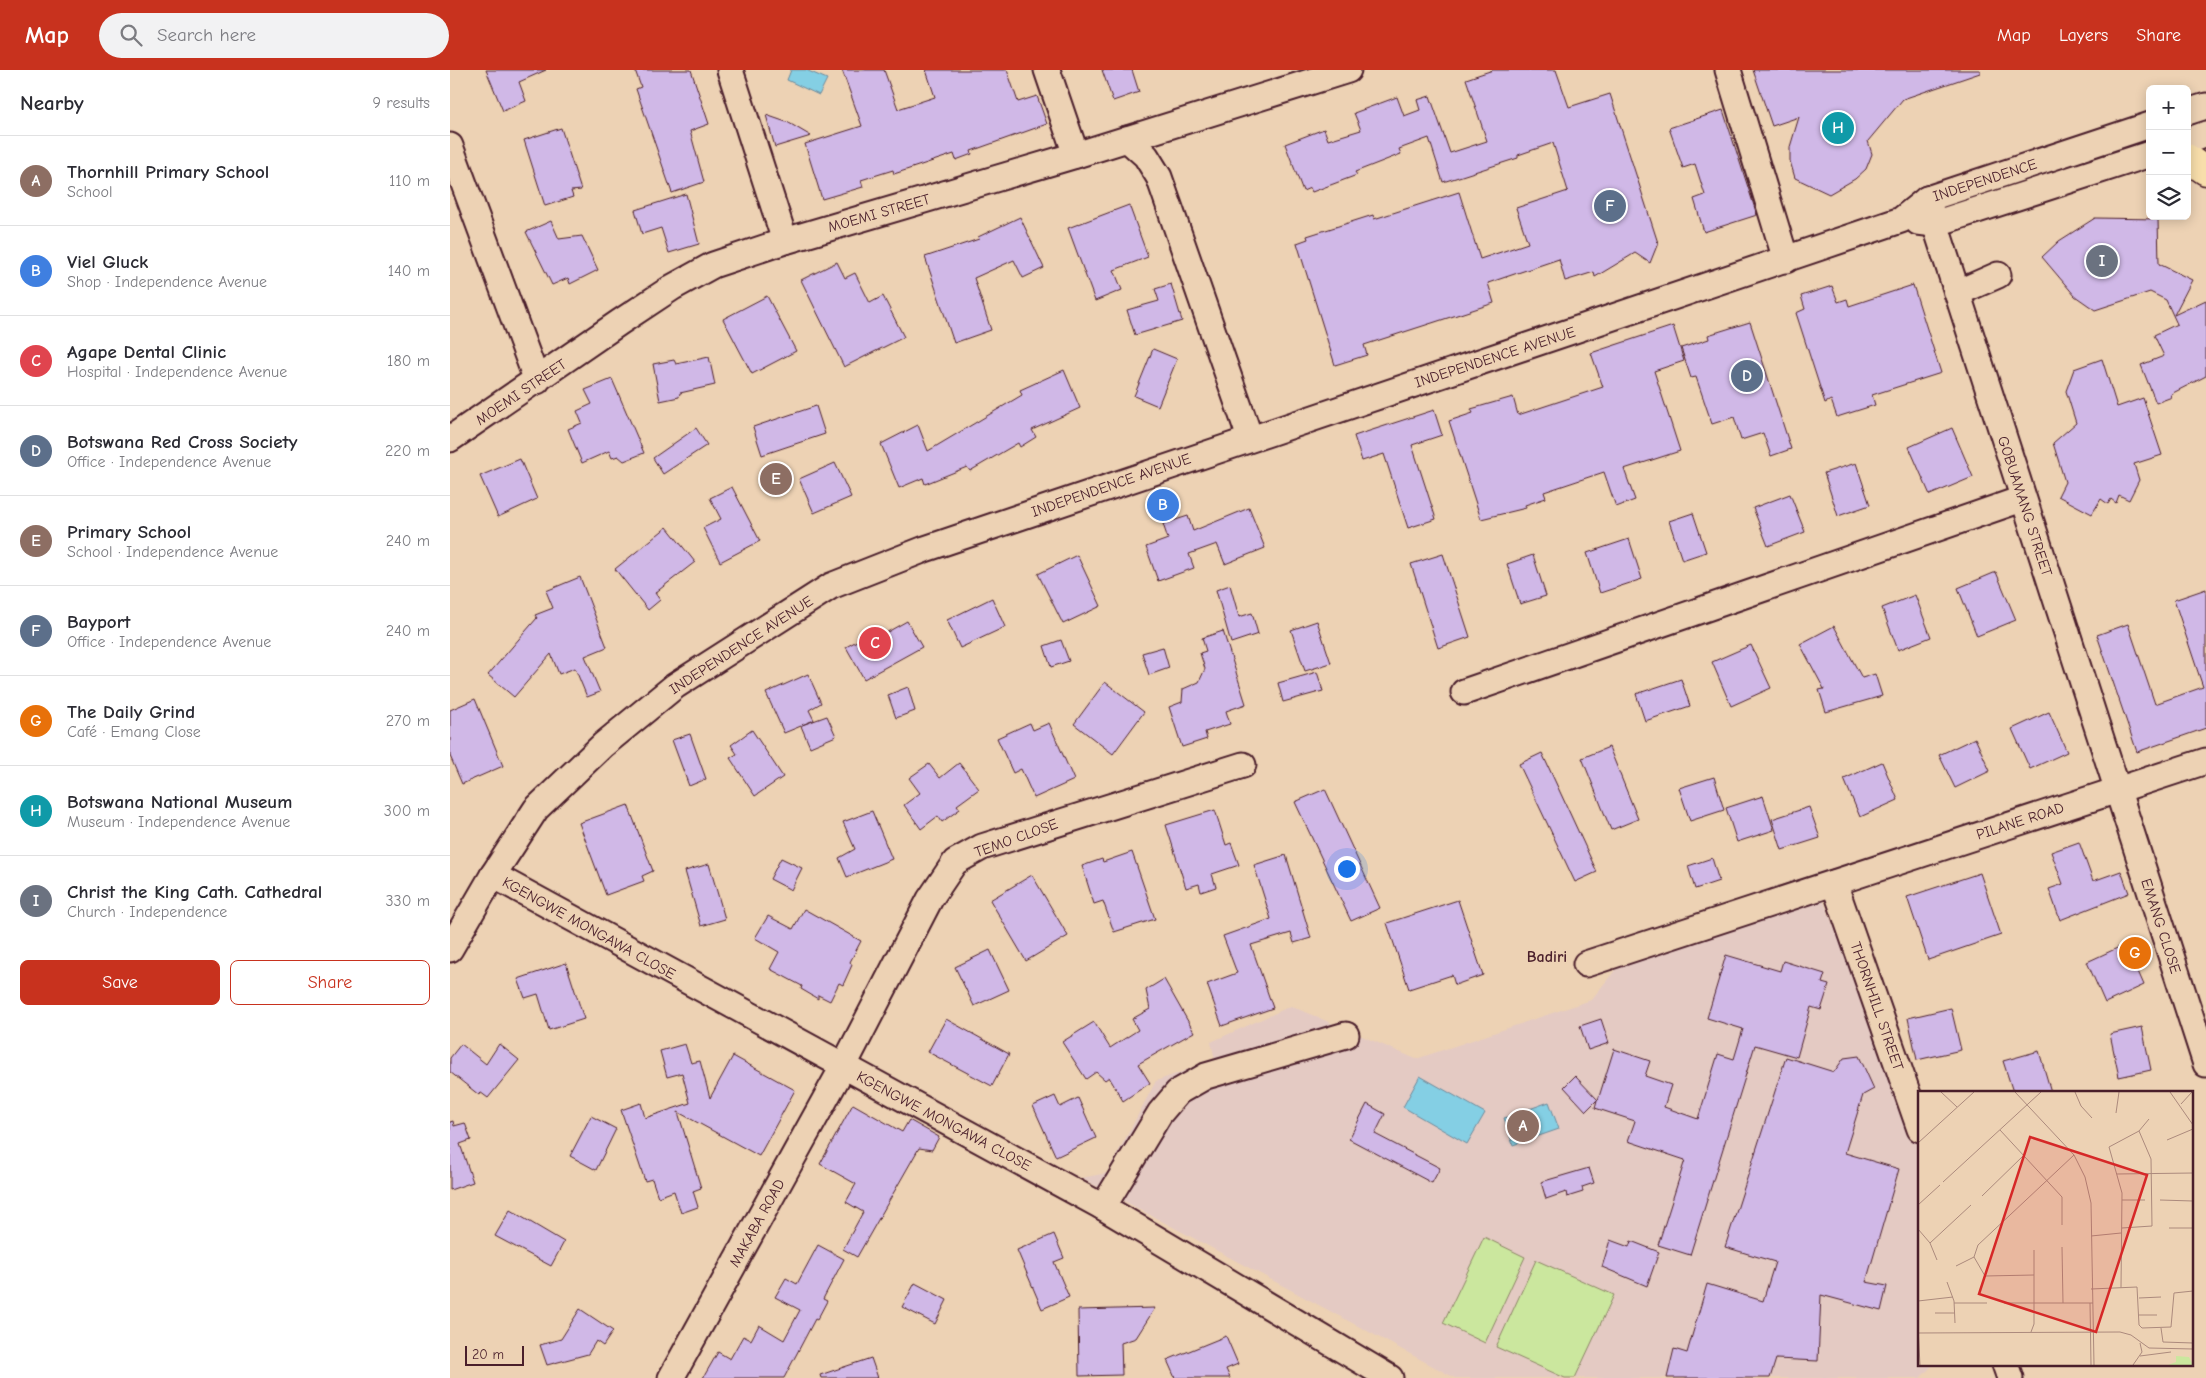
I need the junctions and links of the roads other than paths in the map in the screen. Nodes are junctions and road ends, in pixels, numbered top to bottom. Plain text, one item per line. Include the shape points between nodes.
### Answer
1 (730, 70) edge
2 (1047, 70) edge
3 (1348, 70) edge
4 (1728, 70) edge
5 (2206, 106) edge
6 (2191, 111) edge
7 (2146, 126) edge
8 (2206, 134) edge
9 (1127, 139) junction
10 (2191, 140) edge
11 (450, 146) edge
12 (1076, 155) junction
13 (2146, 155) edge
14 (2191, 161) edge
15 (2206, 171) edge
16 (1927, 199) junction
17 (1901, 220) junction
18 (1934, 224) junction
19 (785, 241) junction
20 (1786, 260) junction
21 (1998, 275) dead end
22 (1957, 293) junction
23 (537, 381) junction
24 (1250, 438) junction
25 (450, 439) edge
26 (2022, 499) junction
27 (1464, 692) dead end
28 (2206, 761) edge
29 (1243, 765) dead end
30 (2116, 789) junction
31 (493, 875) junction
32 (1834, 883) junction
33 (450, 949) edge
34 (1586, 964) dead end
35 (1346, 1035) dead end
36 (2206, 1064) edge
37 (844, 1067) junction
38 (1918, 1123) edge
39 (1103, 1207) junction
40 (2006, 1366) edge
41 (671, 1378) edge
42 (1390, 1378) edge
43 (2010, 1378) edge

1 - 19 street
2 - 12 street
3 - 9 street, MOEMI STREET
4 - 20 street
5 - 6 street
7 - 16 street, INDEPENDENCE
8 - 10 street
9 - 12 street, MOEMI STREET
9 - 24 street via 1146,156 1159,176
11 - 23 street
12 - 19 street, MOEMI STREET
13 - 18 street, INDEPENDENCE
14 - 15 main road
16 - 17 street, INDEPENDENCE
16 - 18 street, GOBUAMANG STREET
17 - 18 street, INDEPENDENCE
17 - 20 street, INDEPENDENCE AVENUE
18 - 22 street, GOBUAMANG STREET
19 - 23 street, MOEMI STREET via 712,265 673,287
20 - 24 street, INDEPENDENCE AVENUE
21 - 22 street
22 - 26 street, GOBUAMANG STREET
23 - 25 street, MOEMI STREET
24 - 31 street, INDEPENDENCE AVENUE via 925,549 831,586 675,686 603,745 536,808
26 - 27 street
26 - 30 street, GOBUAMANG STREET
28 - 30 street, PILANE ROAD
29 - 37 street, TEMO CLOSE via 982,847 955,862 930,899
30 - 32 street, PILANE ROAD
30 - 36 street, EMANG CLOSE
31 - 33 street, INDEPENDENCE AVENUE
31 - 37 street, KGENGWE MONGAWA CLOSE
32 - 34 street, PILANE ROAD
32 - 38 street, THORNHILL STREET
35 - 39 street via 1206,1076 1178,1092 1160,1112
37 - 39 street, KGENGWE MONGAWA CLOSE
37 - 41 street, MAKABA ROAD
39 - 42 street, KGENGWE MONGAWA CLOSE
40 - 43 street

